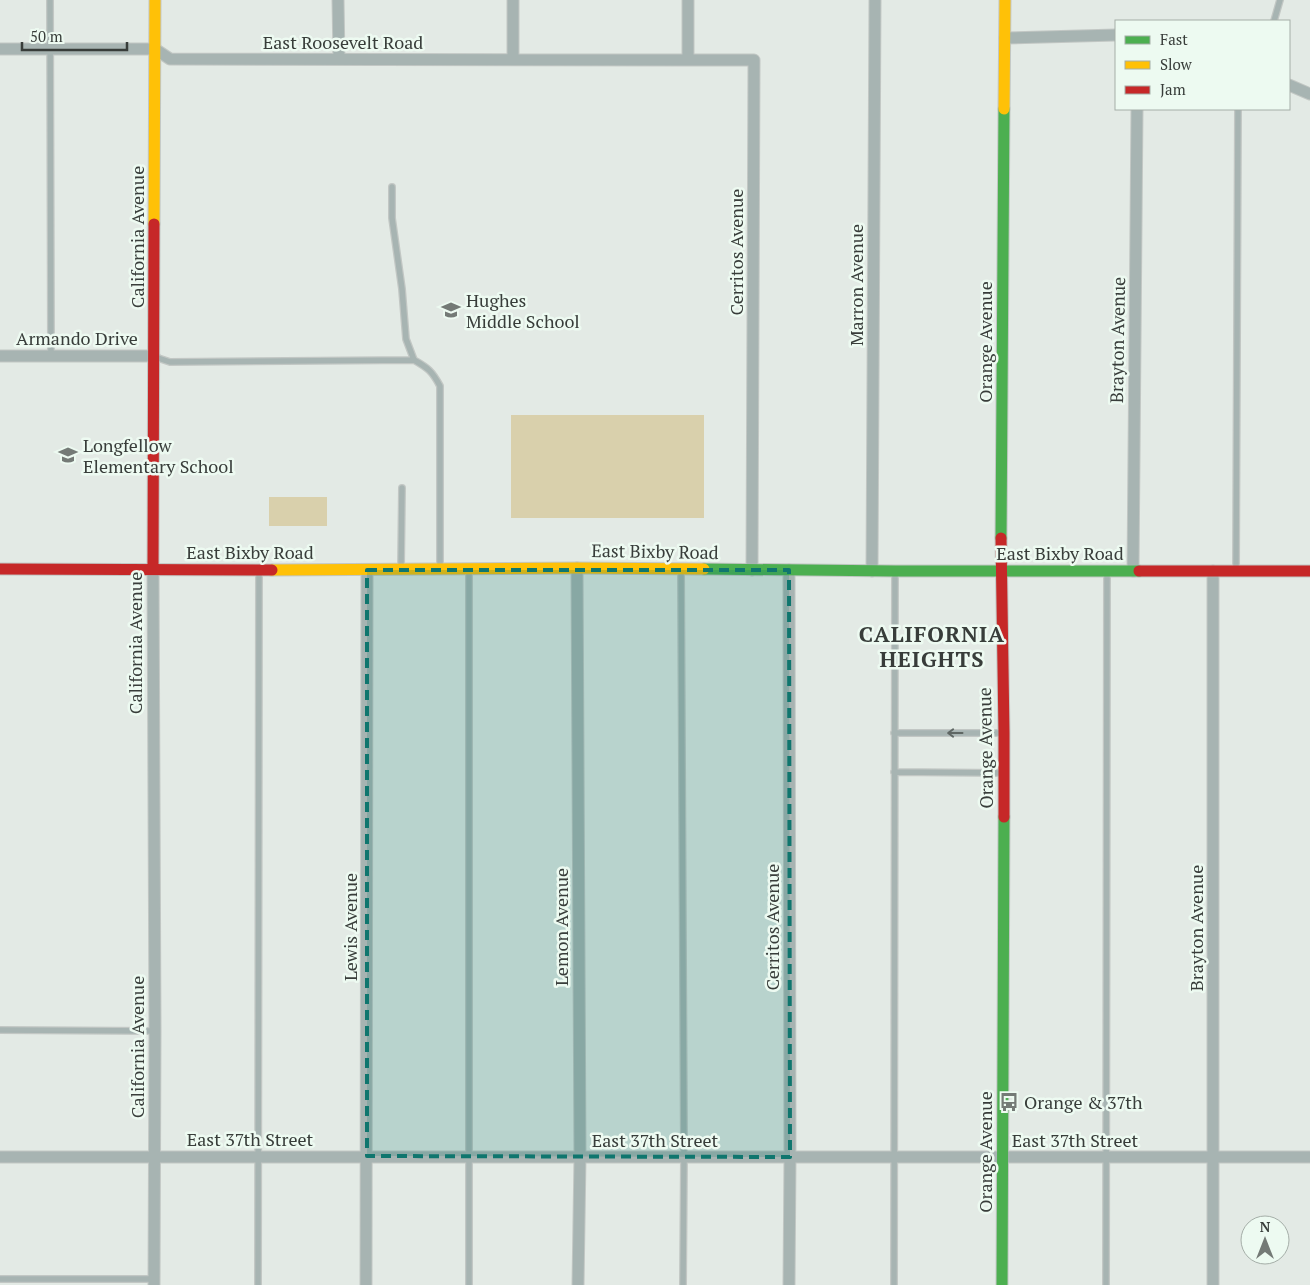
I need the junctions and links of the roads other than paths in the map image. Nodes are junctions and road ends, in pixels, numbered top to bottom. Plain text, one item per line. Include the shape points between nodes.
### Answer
1 (50, 0) edge
2 (155, 0) edge
3 (338, 0) edge
4 (513, 0) edge
5 (688, 0) edge
6 (875, 0) edge
7 (1005, 0) edge
8 (1280, 0) edge
9 (1274, 20) edge
10 (1115, 35) edge
11 (1005, 38) junction
12 (0, 49) edge
13 (50, 49) junction
14 (155, 49) junction
15 (338, 59) junction
16 (513, 60) junction
17 (688, 60) junction
18 (1290, 85) edge
19 (1310, 94) edge
20 (1137, 110) edge
21 (1238, 110) edge
22 (392, 187) dead end
23 (0, 356) edge
24 (51, 356) junction
25 (154, 356) junction
26 (414, 360) junction
27 (402, 488) dead end
28 (577, 568) junction
29 (0, 569) edge
30 (153, 569) junction
31 (259, 569) junction
32 (401, 569) junction
33 (440, 569) junction
34 (469, 569) junction
35 (367, 570) junction
36 (681, 570) junction
37 (752, 570) junction
38 (788, 570) junction
39 (872, 571) junction
40 (895, 571) junction
41 (1001, 571) junction
42 (1107, 571) junction
43 (1133, 571) junction
44 (1213, 571) junction
45 (1236, 571) junction
46 (1310, 571) edge
47 (894, 733) junction
48 (1004, 733) junction
49 (894, 772) junction
50 (1003, 773) junction
51 (0, 1030) edge
52 (154, 1031) junction
53 (0, 1156) edge
54 (154, 1156) junction
55 (259, 1156) junction
56 (367, 1156) junction
57 (470, 1156) junction
58 (580, 1157) junction
59 (684, 1157) junction
60 (790, 1157) junction
61 (895, 1157) junction
62 (1003, 1157) junction
63 (1107, 1157) junction
64 (1214, 1158) junction
65 (1310, 1158) edge
66 (0, 1279) edge
67 (154, 1282) edge
68 (258, 1285) edge
69 (366, 1285) edge
70 (470, 1285) edge
71 (578, 1285) edge
72 (683, 1285) edge
73 (789, 1285) edge
74 (894, 1285) edge
75 (1002, 1285) edge
76 (1106, 1285) edge
77 (1213, 1285) edge

1 - 13 lane
2 - 14 street, California Avenue
3 - 15 street
4 - 16 street
5 - 17 street
6 - 39 street, Marron Avenue
7 - 11 street, Orange Avenue
8 - 9 lane
10 - 11 street
11 - 41 street, Orange Avenue
12 - 13 street, East Roosevelt Road
13 - 14 street, East Roosevelt Road
13 - 24 lane
14 - 15 street, East Roosevelt Road via 170,59
14 - 25 street, California Avenue
15 - 16 street, East Roosevelt Road
16 - 17 street, East Roosevelt Road
17 - 37 street, Cerritos Avenue via 754,60
18 - 19 street
20 - 43 street, Brayton Avenue
21 - 45 lane
22 - 26 lane via 392,218 406,339
23 - 24 street, Armando Drive
24 - 25 street, Armando Drive
25 - 26 lane via 170,362
25 - 30 street, California Avenue
26 - 33 lane via 433,374 440,386
27 - 32 lane
28 - 34 street, East Bixby Road
28 - 36 street, East Bixby Road
28 - 58 street, Lemon Avenue
29 - 30 street, East Bixby Road
30 - 31 street, East Bixby Road
30 - 52 street, California Avenue
31 - 35 street, East Bixby Road
31 - 55 lane
32 - 33 street, East Bixby Road
32 - 35 street, East Bixby Road
33 - 34 street, East Bixby Road
34 - 57 lane
35 - 56 street, Lewis Avenue
36 - 37 street, East Bixby Road
36 - 59 lane
37 - 38 street, East Bixby Road
38 - 39 street, East Bixby Road
38 - 60 street, Cerritos Avenue
39 - 40 street, East Bixby Road
40 - 41 street, East Bixby Road
40 - 47 lane
41 - 42 street, East Bixby Road
41 - 48 street, Orange Avenue
42 - 43 street, East Bixby Road
42 - 63 lane
43 - 44 street, East Bixby Road
44 - 45 street, East Bixby Road
44 - 64 street, Brayton Avenue
45 - 46 street, East Bixby Road
48 -> 47 lane
47 - 49 lane
48 - 50 street, Orange Avenue
49 - 50 lane
49 - 61 lane
50 - 62 street, Orange Avenue
51 - 52 lane
52 - 54 street, California Avenue
53 - 54 street, East 37th Street
54 - 55 street, East 37th Street
54 - 67 street, California Avenue
55 - 56 street, East 37th Street
55 - 68 lane
56 - 57 street, East 37th Street
56 - 69 street, Lewis Avenue
57 - 58 street, East 37th Street
57 - 70 lane
58 - 59 street, East 37th Street
58 - 71 street, Lemon Avenue
59 - 60 street, East 37th Street
59 - 72 lane
60 - 61 street, East 37th Street
60 - 73 street, Cerritos Avenue
61 - 62 street, East 37th Street
61 - 74 lane
62 - 63 street, East 37th Street
62 - 75 street, Orange Avenue
63 - 64 street, East 37th Street
63 - 76 lane
64 - 65 street, East 37th Street
64 - 77 street, Brayton Avenue
66 - 67 lane

